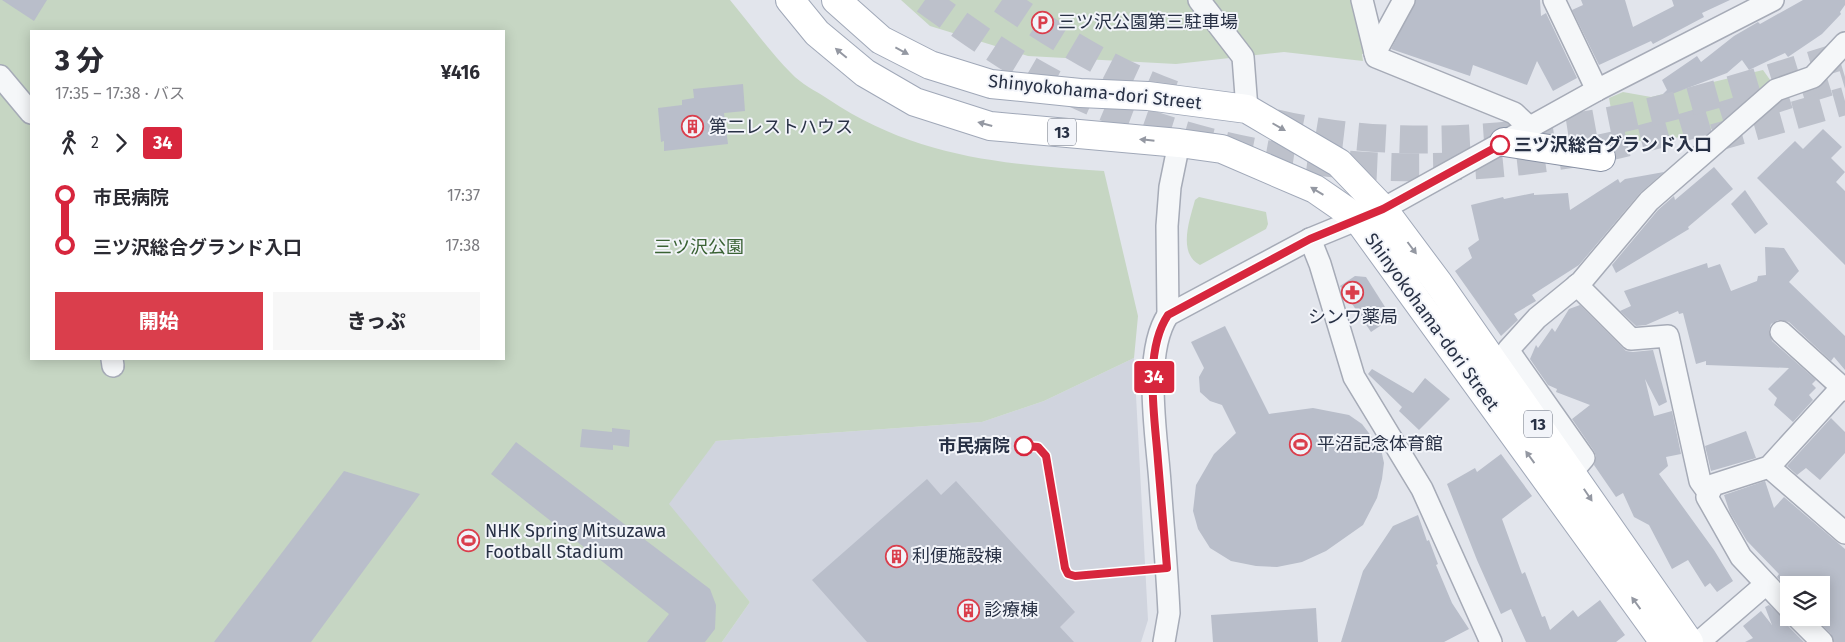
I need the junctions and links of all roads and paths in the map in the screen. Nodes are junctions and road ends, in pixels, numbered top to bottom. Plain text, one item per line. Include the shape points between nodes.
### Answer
1 (790, 0) edge
2 (836, 0) edge
3 (1199, 0) edge
4 (1362, 0) edge
5 (1404, 0) edge
6 (1554, 0) edge
7 (1773, 0) edge
8 (1845, 43) edge
9 (1375, 54) junction
10 (0, 76) edge
11 (1597, 90) junction
12 (1247, 109) junction
13 (30, 112) edge
14 (1529, 127) junction
15 (1504, 142) junction
16 (1179, 143) junction
17 (1601, 157) dead end
18 (1383, 209) junction
19 (1358, 218) junction
20 (1310, 239) junction
21 (1577, 285) junction
22 (1168, 315) junction
23 (1781, 332) dead end
24 (1844, 389) edge
25 (1769, 467) junction
26 (1572, 472) junction
27 (1708, 492) junction
28 (1845, 533) edge
29 (1766, 584) junction
30 (1780, 599) edge
31 (1806, 626) edge
32 (1164, 642) edge
33 (1491, 642) edge
34 (1664, 642) edge
35 (1689, 642) edge
36 (1700, 642) edge
37 (1822, 642) edge

16 -> 1 main road, Shinyokohama-dori Street / 13 via 990,126 915,102 865,73 817,33
2 -> 12 main road, Shinyokohama-dori Street / 13 via 881,40 930,65 991,84 1148,96
3 - 12 street via 1243,57
4 - 9 street
5 - 9 street
6 - 11 street
7 - 11 street
8 - 21 street via 1813,77 1776,90 1690,163 1649,201
9 - 14 street via 1514,113
10 - 13 street
11 - 14 street
12 -> 18 main road, Shinyokohama-dori Street / 13 via 1339,163
14 - 15 street
15 - 17 main road
15 - 18 street
19 -> 16 main road, Shinyokohama-dori Street / 13 via 1315,189 1275,170 1222,149
16 - 22 street via 1170,187
18 - 19 street
18 -> 26 main road, Shinyokohama-dori Street / 13
19 - 20 street
34 -> 19 main road, Shinyokohama-dori Street / 13
20 - 22 street
20 - 33 street via 1354,377 1422,490
21 - 26 street via 1537,318 1508,350 1584,458
21 - 27 street via 1631,339 1668,336 1700,481
22 - 32 street via 1157,340 1153,388 1169,612
23 - 24 street
24 - 25 street
25 - 27 street via 1713,485
25 - 28 street
26 -> 35 main road, Shinyokohama-dori Street / 13
27 - 29 street via 1707,498 1741,557
29 - 30 street
29 - 36 street
31 - 37 street

